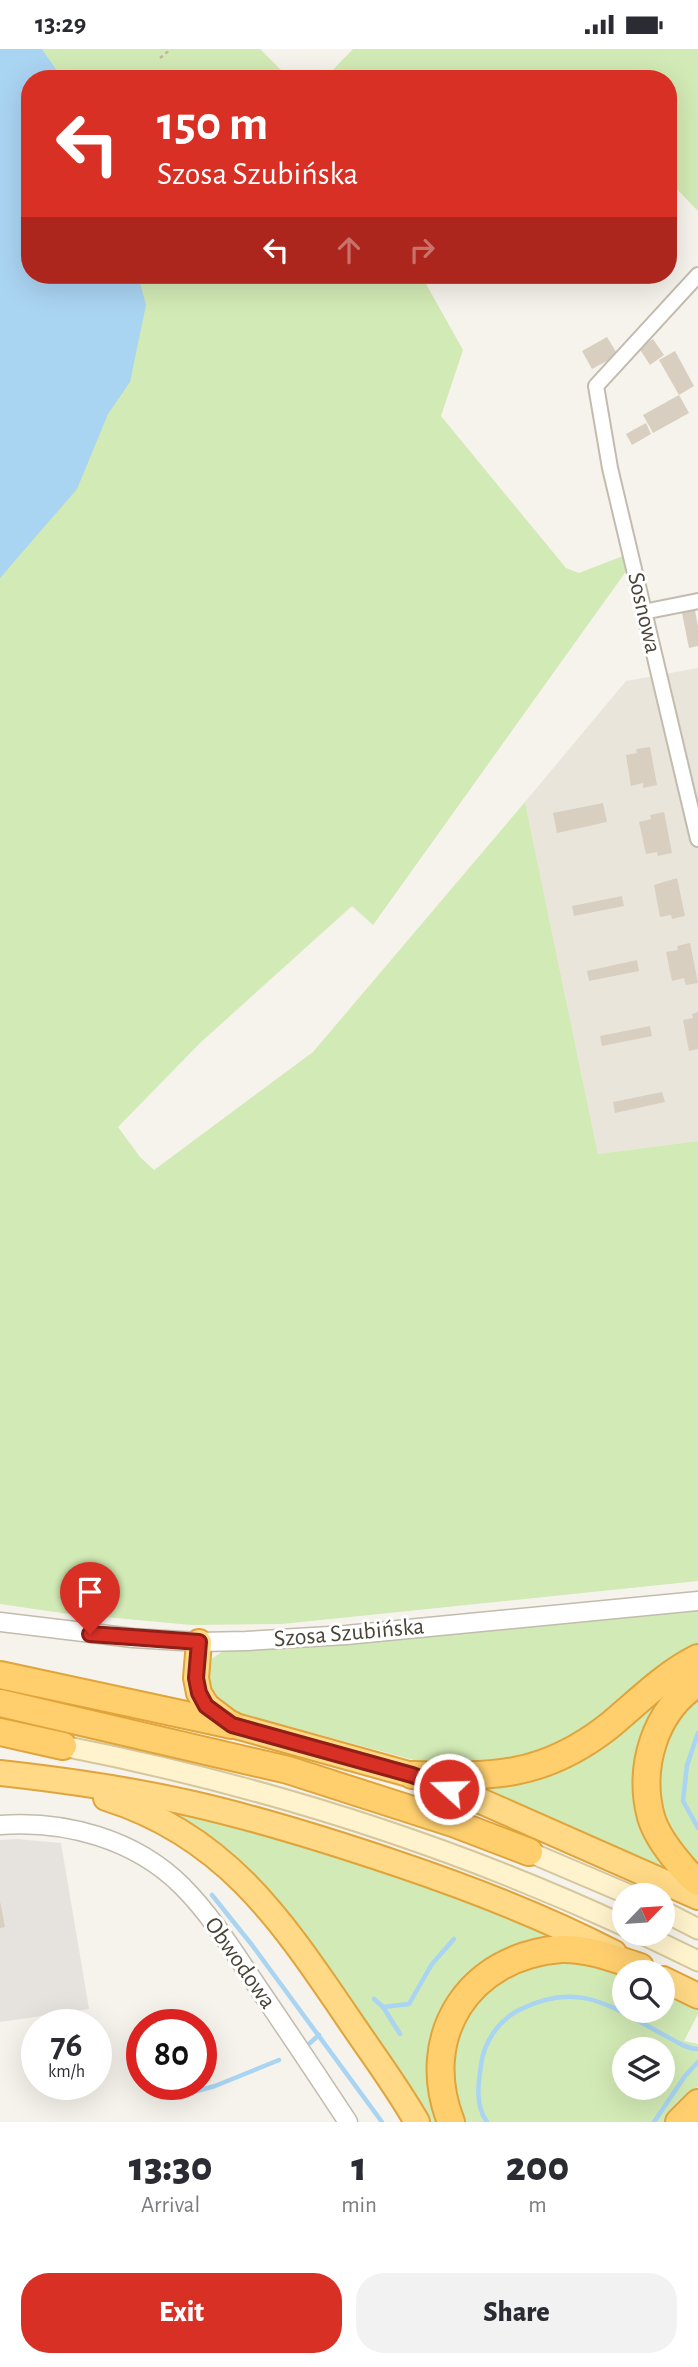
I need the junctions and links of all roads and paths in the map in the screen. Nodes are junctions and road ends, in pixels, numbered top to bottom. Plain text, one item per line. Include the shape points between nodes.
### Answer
1 (170, 49) edge
2 (160, 58) dead end
3 (698, 275) edge
4 (698, 601) edge
5 (643, 612) junction
6 (698, 839) edge
7 (698, 1601) edge
8 (0, 1622) edge
9 (199, 1642) junction
10 (698, 1658) edge
11 (0, 1675) edge
12 (698, 1683) edge
13 (0, 1703) edge
14 (232, 1725) junction
15 (0, 1732) edge
16 (63, 1746) joint
17 (0, 1773) edge
18 (412, 1775) junction
19 (42, 1778) junction
20 (0, 1825) edge
21 (529, 1852) joint
22 (698, 1882) edge
23 (612, 1887) edge
24 (698, 1897) edge
25 (676, 1918) edge
26 (612, 1920) edge
27 (698, 1929) edge
28 (667, 1946) edge
29 (615, 1960) edge
30 (627, 1960) edge
31 (698, 1961) edge
32 (675, 1985) edge
33 (698, 1996) edge
34 (698, 2104) edge
35 (348, 2122) edge
36 (417, 2122) edge
37 (451, 2122) edge
38 (679, 2122) edge
39 (686, 2122) edge

1 - 2 path
3 - 5 street, Sosnowa via 596,386
4 - 5 street
5 - 6 street, Sosnowa
7 - 9 street, Szosa Szubińska via 346,1635
8 - 9 street, Szosa Szubińska
9 - 14 highway via 199,1693 206,1706
10 - 18 highway via 668,1676 580,1746 540,1764 493,1775
11 - 14 highway
12 - 22 highway via 669,1710 657,1732 648,1759 646,1789 652,1819 667,1850
13 - 21 highway via 288,1770
14 - 18 highway
15 - 16 highway
16 - 26 main road via 234,1785 366,1824 516,1878
17 - 19 highway
18 - 24 highway
19 - 30 highway via 190,1803 356,1850 509,1905
19 - 36 highway via 117,1801 168,1823 217,1855 283,1925
20 - 35 street, Obwodowa via 61,1828 101,1837 142,1854 181,1885 219,1929
21 - 23 main road
25 - 27 main road
28 - 31 main road
29 - 37 highway via 564,1949 533,1953 484,1977 451,2018 443,2040 441,2095
32 - 33 highway
34 - 38 highway
34 - 39 highway

